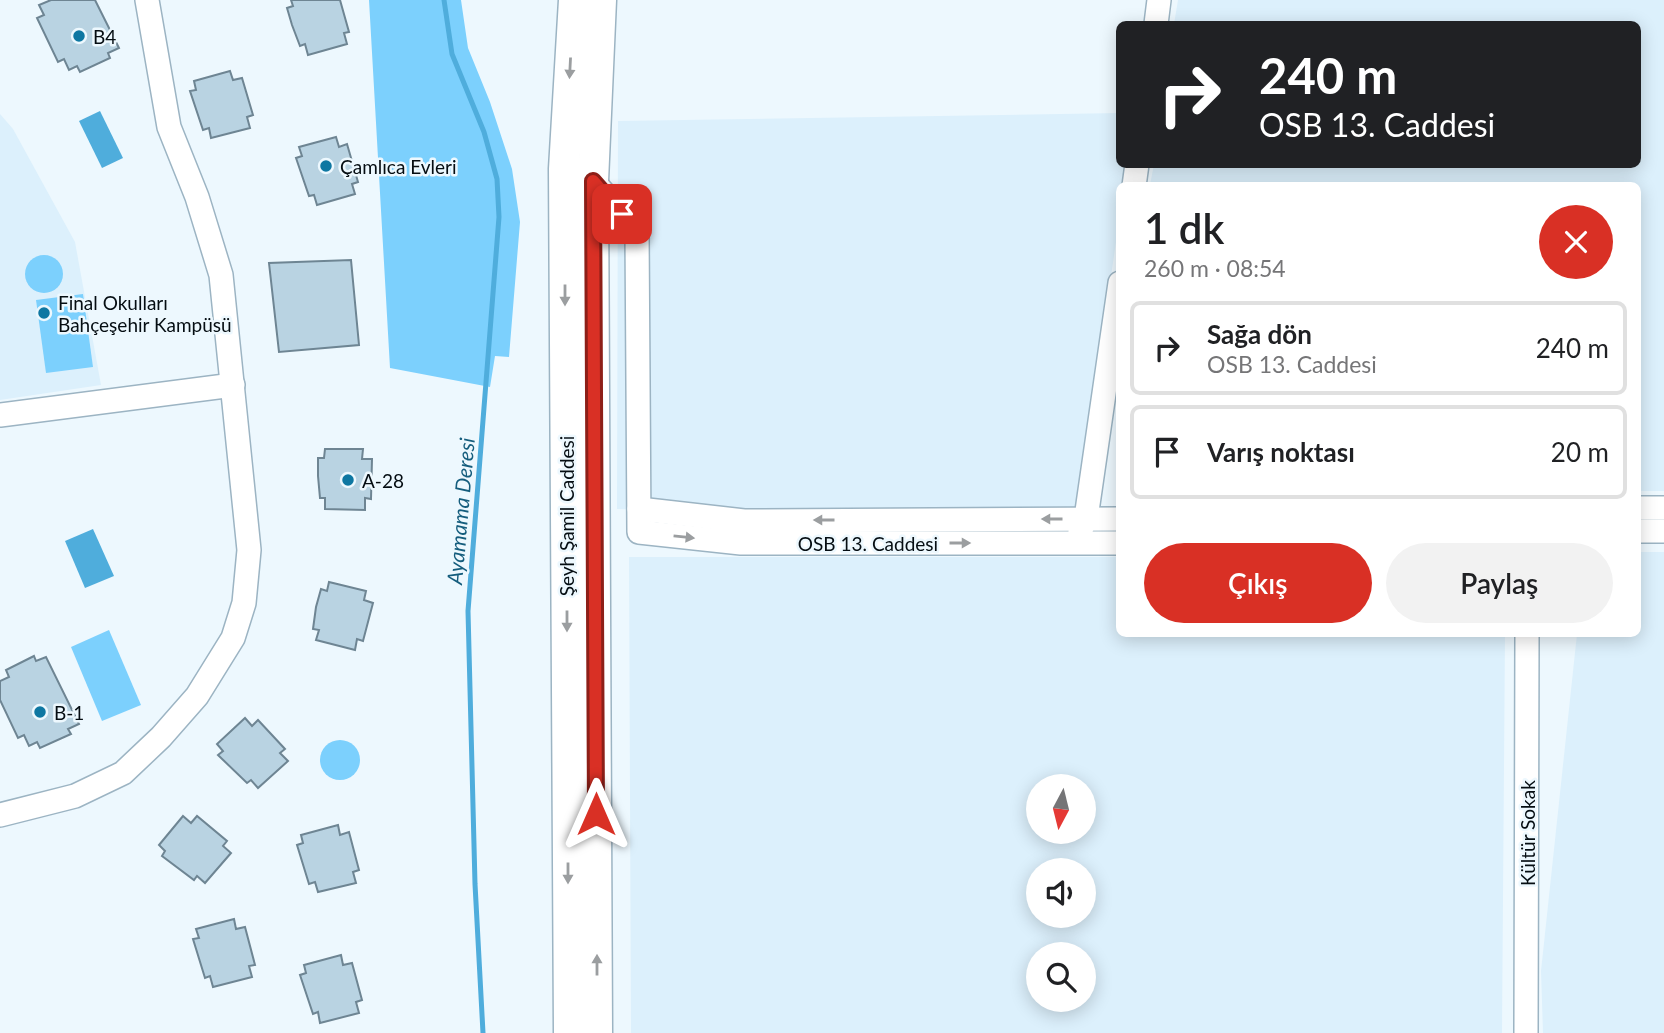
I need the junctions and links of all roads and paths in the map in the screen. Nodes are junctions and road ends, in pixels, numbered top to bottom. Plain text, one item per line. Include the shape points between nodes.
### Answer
1 (147, 0) edge
2 (574, 0) edge
3 (601, 0) edge
4 (1159, 0) edge
5 (1156, 21) edge
6 (593, 181) junction
7 (1116, 311) edge
8 (233, 385) junction
9 (0, 415) edge
10 (1641, 508) edge
11 (1664, 508) edge
12 (639, 509) junction
13 (1086, 518) junction
14 (1116, 519) edge
15 (1641, 531) edge
16 (1664, 531) edge
17 (1075, 543) junction
18 (1116, 543) edge
19 (1527, 637) edge
20 (0, 815) edge
21 (569, 1033) edge
22 (597, 1033) edge
23 (1526, 1033) edge

1 - 8 street via 169,127 221,275
2 -> 21 main road, Şeyh Şamil Caddesi via 564,169
3 - 6 main road, Şeyh Şamil Caddesi
4 - 5 street
6 - 12 street, OSB 13. Caddesi via 637,231
22 -> 6 main road, Şeyh Şamil Caddesi
7 - 13 street
8 - 9 street
8 - 20 street via 248,550 244,603 233,638 197,696 123,774 75,796
10 - 11 street
13 -> 12 street, OSB 13. Caddesi via 744,521
12 -> 17 street, OSB 13. Caddesi via 639,533 741,543
13 - 14 street, OSB 13. Caddesi
13 - 17 street
15 - 16 street
17 - 18 street, OSB 13. Caddesi
19 - 23 street, Kültür Sokak

